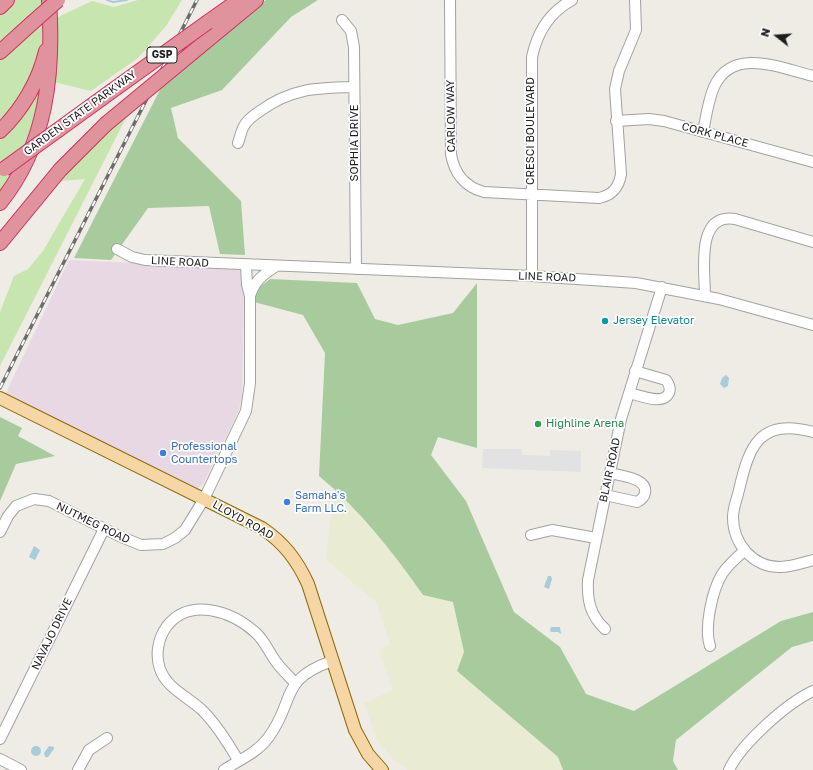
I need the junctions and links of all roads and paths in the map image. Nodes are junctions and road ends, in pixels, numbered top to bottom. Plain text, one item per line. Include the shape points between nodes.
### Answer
1 (7, 0) edge
2 (49, 0) edge
3 (58, 0) edge
4 (238, 0) edge
5 (256, 0) edge
6 (450, 0) edge
7 (572, 0) edge
8 (635, 0) edge
9 (0, 7) edge
10 (342, 20) dead end
11 (50, 29) junction
12 (0, 52) edge
13 (813, 76) edge
14 (354, 88) junction
15 (616, 121) junction
16 (0, 131) edge
17 (703, 132) junction
18 (238, 144) dead end
19 (813, 162) edge
20 (2, 170) edge
21 (532, 195) junction
22 (0, 203) edge
23 (22, 215) junction
24 (0, 234) edge
25 (813, 242) edge
26 (0, 243) edge
27 (117, 249) dead end
28 (246, 265) junction
29 (275, 267) junction
30 (356, 270) junction
31 (532, 276) junction
32 (662, 287) junction
33 (250, 296) junction
34 (705, 296) junction
35 (813, 325) edge
36 (636, 371) junction
37 (629, 393) junction
38 (5, 400) edge
39 (813, 432) edge
40 (610, 473) junction
41 (605, 496) junction
42 (204, 499) junction
43 (104, 529) junction
44 (0, 532) edge
45 (530, 535) dead end
46 (596, 538) junction
47 (744, 551) junction
48 (813, 560) edge
49 (605, 629) dead end
50 (710, 646) dead end
51 (332, 662) junction
52 (295, 683) junction
53 (813, 690) edge
54 (106, 738) dead end
55 (0, 739) edge
56 (0, 760) edge
57 (238, 760) junction
58 (21, 770) edge
59 (78, 770) edge
60 (224, 770) edge
61 (382, 770) edge
62 (729, 770) edge

1 - 9 highway
2 - 11 highway
3 - 12 highway, bridge
4 - 20 highway, GARDEN STATE PARKWAY / GSP, bridge
5 - 23 highway, bridge via 106,124 72,157
6 - 21 street, CARLOW WAY via 451,154 454,167 463,180 478,191
7 - 21 street, CRESCI BOULEVARD via 546,22 536,41 532,57
8 - 15 street, CARLOW WAY via 636,30 619,71 615,88
10 - 14 street, SOPHIA DRIVE via 351,31 353,39
11 - 16 highway via 43,62 35,82 18,111
11 - 22 highway via 50,75 39,126 16,181
13 - 17 street via 756,62 735,65 724,73 715,86
14 - 18 street via 309,89 282,97 248,121
14 - 30 street, SOPHIA DRIVE
15 - 17 street, CORK PLACE via 649,119
15 - 21 street, CARLOW WAY via 621,174 620,181 610,194 599,198
17 - 19 street, CORK PLACE
21 - 31 street, CRESCI BOULEVARD
23 - 24 highway
23 - 26 highway
25 - 34 street via 735,219 724,218 718,221 709,229 705,240
27 - 28 street, LINE ROAD via 132,257 146,260
28 - 29 street, LINE ROAD
28 - 33 street
29 - 30 street, LINE ROAD
29 - 33 street via 261,276 252,288
30 - 31 street, LINE ROAD
31 - 32 street, LINE ROAD
32 - 34 street, LINE ROAD
32 - 36 street, BLAIR ROAD
33 - 42 street via 249,399 242,423
34 - 35 street, LINE ROAD
36 - 37 street, BLAIR ROAD
36 - 37 street via 666,380 670,388 665,397 656,399
37 - 40 street, BLAIR ROAD
38 - 42 main road, LLOYD ROAD
39 - 47 street via 798,428 781,428 761,438 750,450 744,464 733,516 735,532
40 - 41 street, BLAIR ROAD
40 - 41 street via 639,481 646,492 637,502
41 - 46 street, BLAIR ROAD
42 - 43 street, NUTMEG ROAD via 185,530 163,544 141,545
42 - 51 main road, LLOYD ROAD via 262,528 291,554 308,584
43 - 44 street, NUTMEG ROAD via 49,501 34,499 16,506
43 - 55 street, NAVAJO DRIVE
45 - 46 street via 552,530
46 - 49 street, BLAIR ROAD via 588,580 588,600 593,615
47 - 48 street via 762,563 778,567
47 - 50 street via 728,566 717,584 707,627
51 - 52 street via 311,670
51 - 61 main road, LLOYD ROAD via 355,730 368,754
52 - 57 street via 270,736 257,750
52 - 57 street via 256,633 220,612 205,609 190,611 176,617 165,628 157,653 163,675 171,686 210,719
53 - 62 street via 791,704 748,743
54 - 59 street via 89,750
56 - 58 street
57 - 60 street

